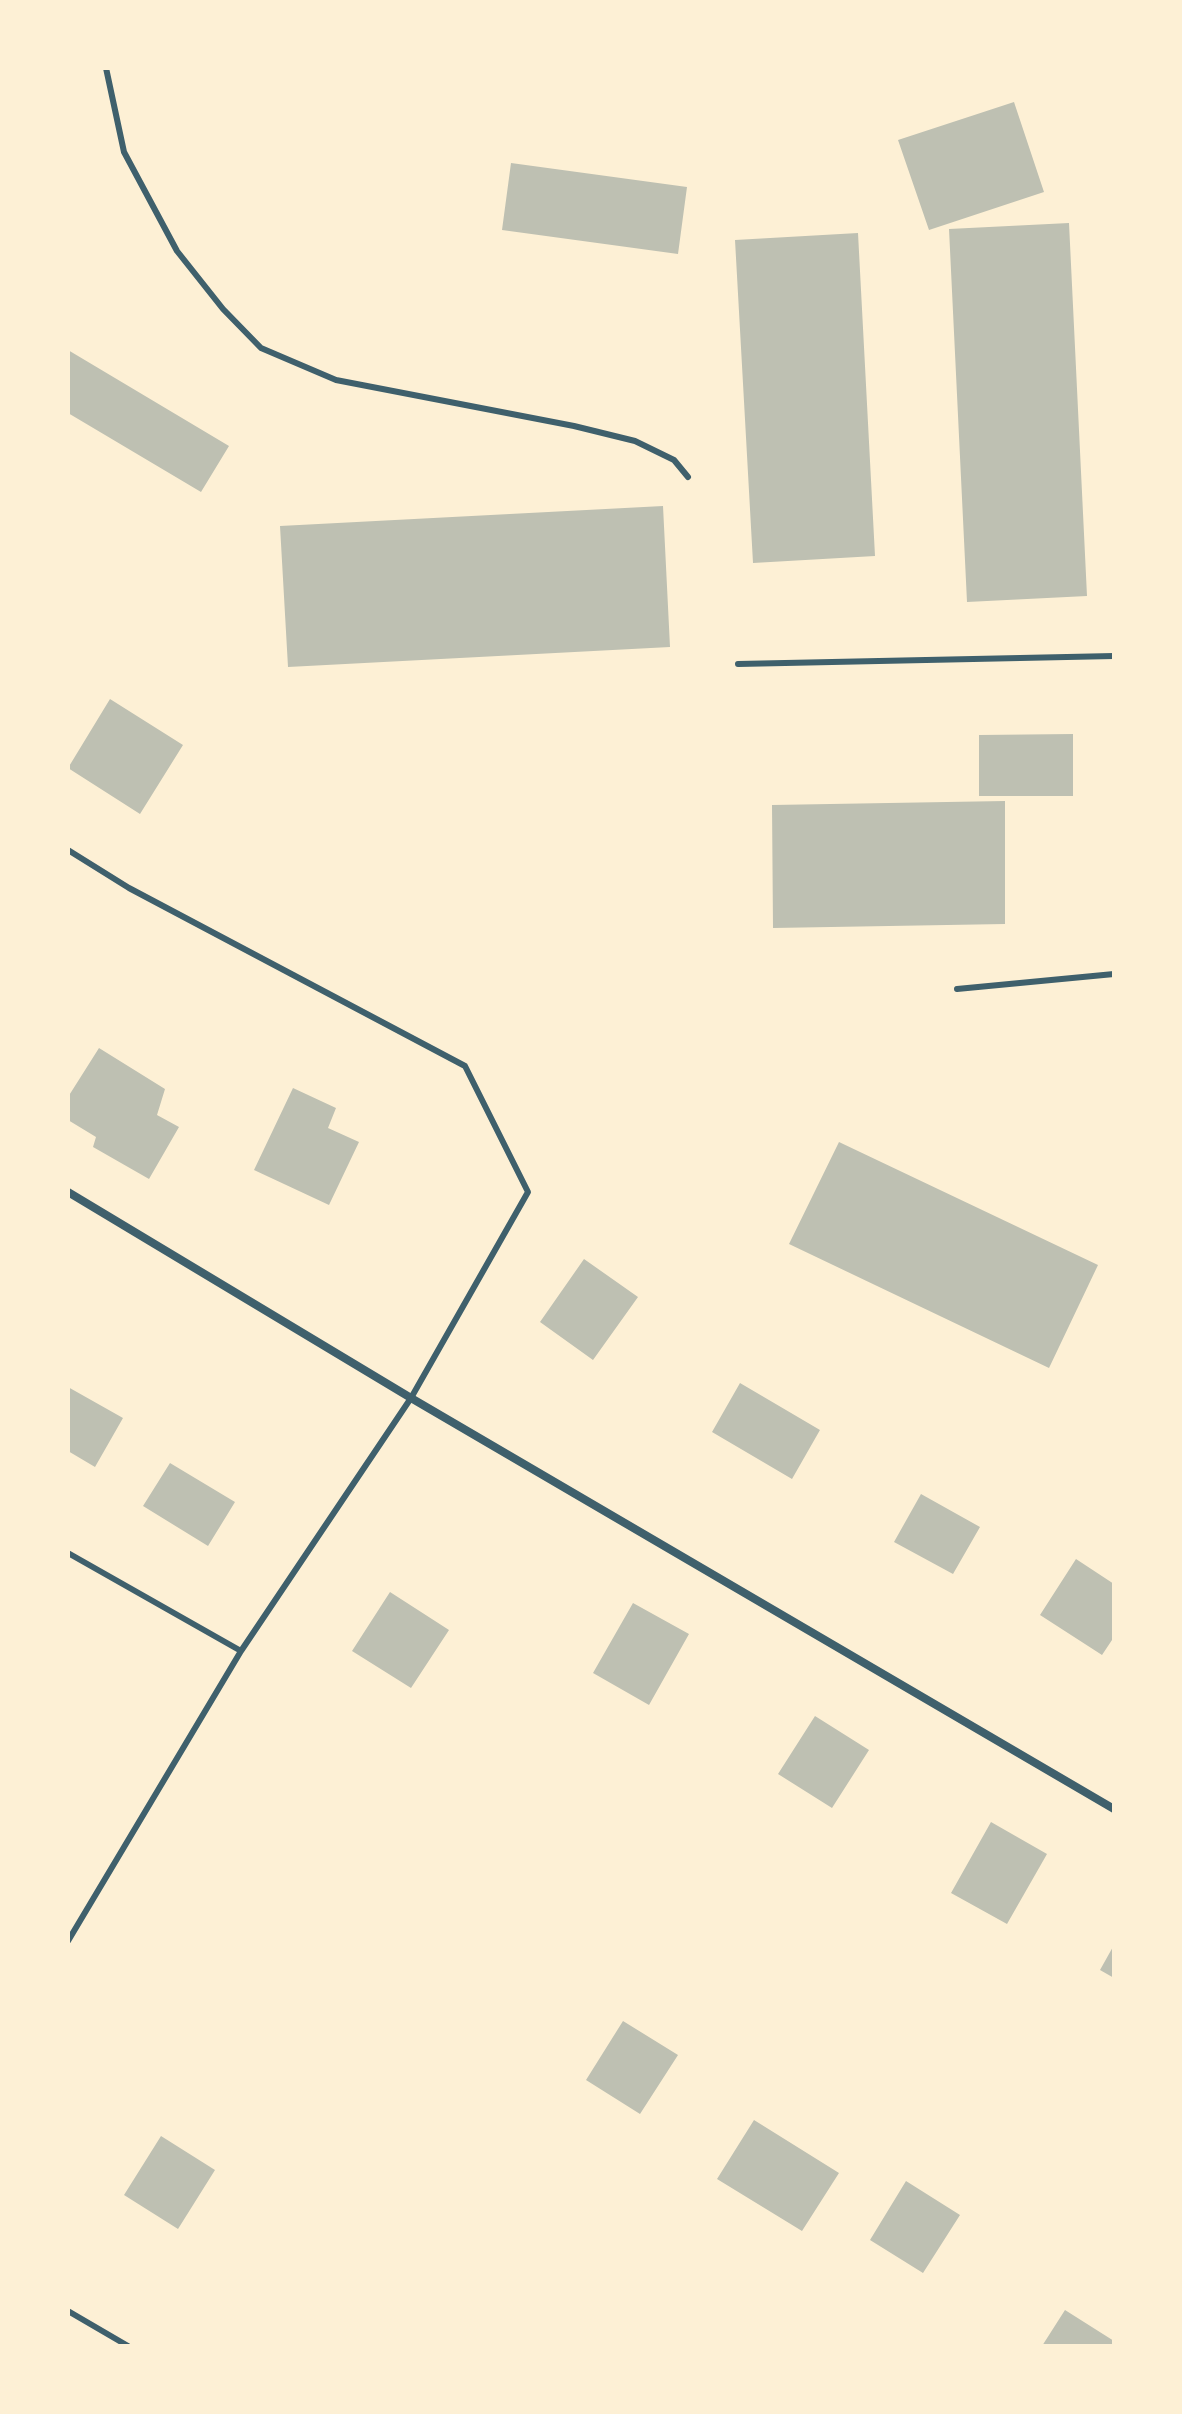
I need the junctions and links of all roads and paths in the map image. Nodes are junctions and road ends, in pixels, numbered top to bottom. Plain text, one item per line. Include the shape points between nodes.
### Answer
1 (106, 68) edge
2 (688, 477) dead end
3 (1114, 656) edge
4 (738, 664) dead end
5 (68, 850) edge
6 (1114, 974) edge
7 (957, 989) dead end
8 (68, 1192) edge
9 (411, 1398) junction
10 (68, 1553) edge
11 (241, 1651) junction
12 (1114, 1809) edge
13 (68, 1941) edge
14 (68, 2311) edge
15 (128, 2346) edge

1 - 2 lane via 124,152 177,251 261,348 336,380 635,441 674,460
3 - 4 lane
5 - 9 lane via 129,888 465,1066 528,1192
6 - 7 lane
8 - 9 street
9 - 11 lane
9 - 12 street
10 - 11 lane
11 - 13 lane
14 - 15 lane

